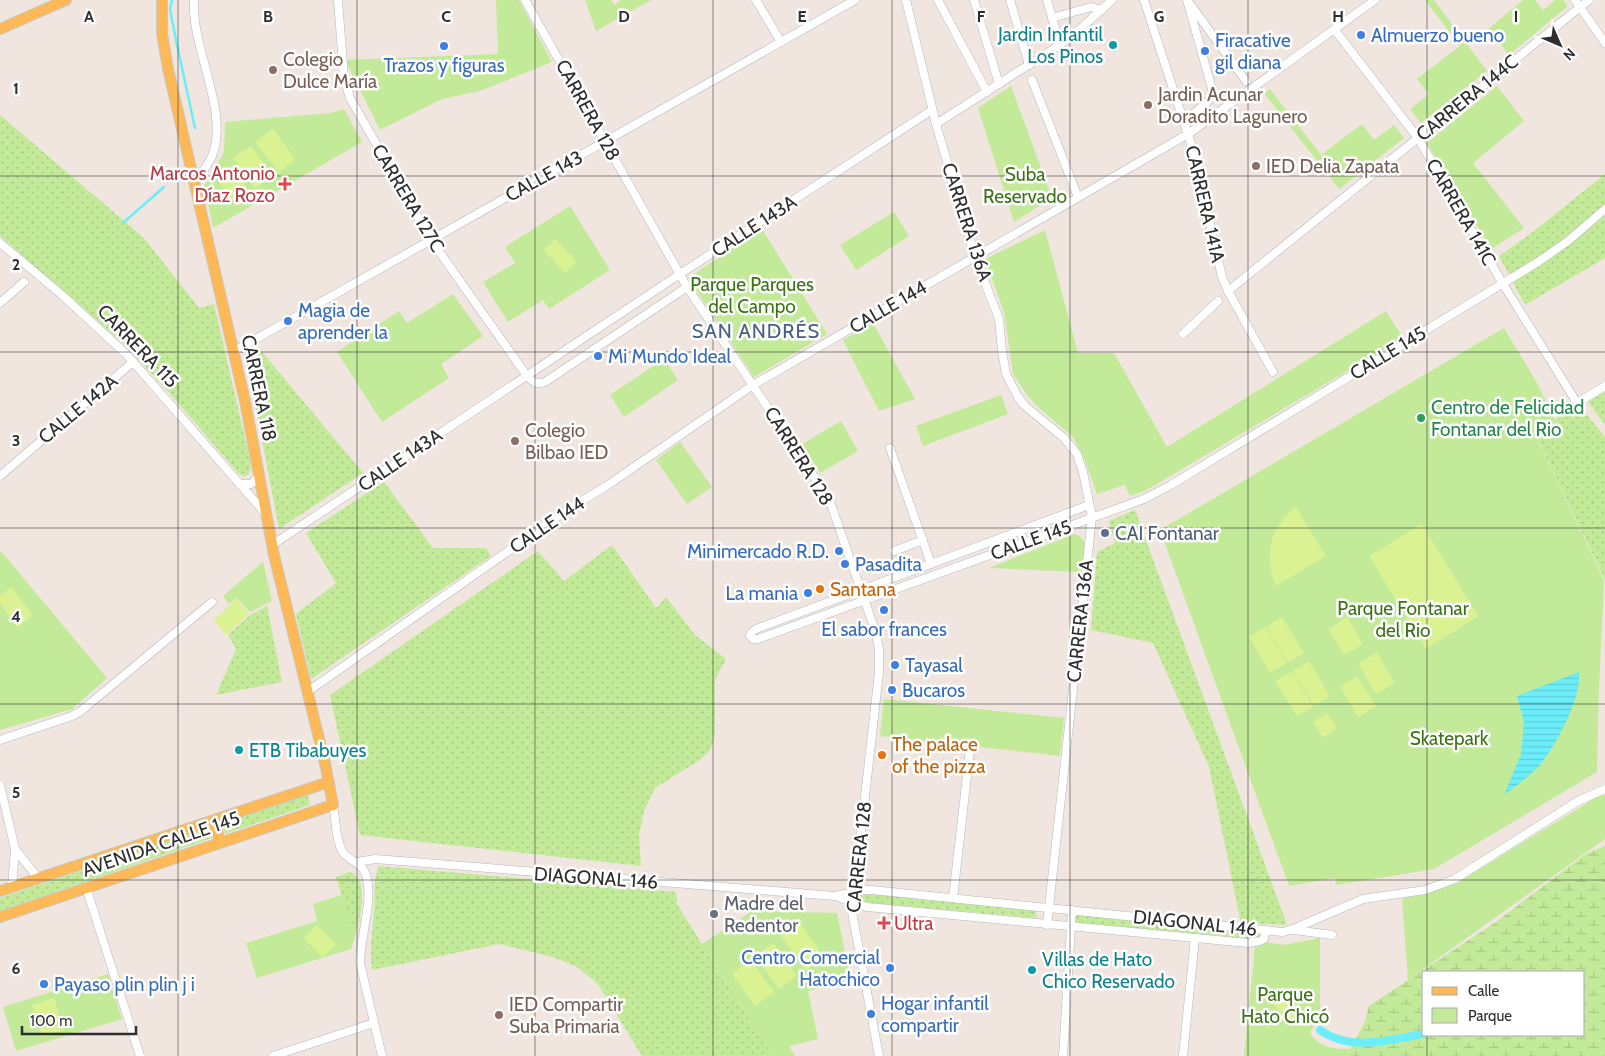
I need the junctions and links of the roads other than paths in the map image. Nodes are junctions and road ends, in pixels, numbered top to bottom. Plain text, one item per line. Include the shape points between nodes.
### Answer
1 (66, 0) edge
2 (162, 0) edge
3 (194, 0) edge
4 (338, 0) edge
5 (526, 0) edge
6 (855, 0) edge
7 (906, 0) edge
8 (938, 0) edge
9 (974, 0) edge
10 (1010, 0) edge
11 (1047, 0) edge
12 (1112, 0) edge
13 (1144, 0) edge
14 (1188, 0) edge
15 (1375, 0) edge
16 (1589, 0) edge
17 (758, 1) edge
18 (1577, 4) edge
19 (1102, 10) junction
20 (1052, 18) junction
21 (1334, 29) junction
22 (0, 30) edge
23 (780, 42) junction
24 (1605, 43) edge
25 (1060, 45) junction
26 (1029, 65) junction
27 (1032, 80) dead end
28 (1246, 81) dead end
29 (999, 84) junction
30 (987, 92) junction
31 (932, 110) junction
32 (1184, 122) junction
33 (936, 124) junction
34 (1188, 134) junction
35 (1418, 138) junction
36 (606, 141) junction
37 (194, 182) junction
38 (1078, 197) junction
39 (1605, 210) edge
40 (431, 240) junction
41 (0, 243) edge
42 (975, 256) junction
43 (680, 274) junction
44 (24, 282) dead end
45 (1503, 284) junction
46 (687, 287) junction
47 (1228, 291) junction
48 (1218, 301) dead end
49 (0, 303) edge
50 (1184, 334) dead end
51 (233, 352) junction
52 (133, 362) junction
53 (1273, 372) dead end
54 (527, 376) junction
55 (753, 385) junction
56 (1605, 386) edge
57 (890, 448) dead end
58 (0, 476) edge
59 (259, 476) junction
60 (240, 484) junction
61 (1089, 504) junction
62 (266, 514) junction
63 (1092, 517) junction
64 (923, 540) junction
65 (272, 545) junction
66 (894, 551) dead end
67 (931, 564) junction
68 (862, 590) junction
69 (865, 601) junction
70 (212, 602) dead end
71 (307, 692) junction
72 (0, 740) edge
73 (970, 749) dead end
74 (329, 782) junction
75 (0, 785) edge
76 (1605, 789) edge
77 (333, 805) junction
78 (212, 821) junction
79 (219, 842) junction
80 (15, 849) junction
81 (357, 862) junction
82 (38, 878) junction
83 (12, 887) junction
84 (86, 887) junction
85 (0, 891) edge
86 (854, 892) junction
87 (835, 896) junction
88 (954, 898) junction
89 (852, 903) junction
90 (1049, 908) junction
91 (1072, 910) junction
92 (0, 917) edge
93 (1047, 924) junction
94 (1072, 927) junction
95 (1293, 929) junction
96 (1266, 930) junction
97 (1332, 935) dead end
98 (1195, 938) junction
99 (374, 1023) junction
100 (140, 1056) edge
101 (273, 1056) edge
102 (382, 1056) edge
103 (879, 1056) edge
104 (1063, 1056) edge
105 (1183, 1056) edge

1 - 22 main road
2 - 37 main road, CARRERA 118 via 162,33 168,69
3 - 37 street via 194,20 216,120 212,156
4 - 40 street, CARRERA 127C via 344,78 350,98
5 - 36 street, CARRERA 128
6 - 23 street, CALLE 143
7 - 31 street, CARRERA 136A
8 - 30 street
9 - 29 street
10 - 26 street
11 - 20 street
12 - 19 street
13 - 32 street, CARRERA 141A
14 - 28 street
14 - 32 street via 1214,96
15 - 21 street, CALLE 144
16 - 18 street, CARRERA 144C
17 - 23 street
18 - 24 street
18 - 35 street, CARRERA 144C
19 - 20 street via 1091,7
19 - 25 street
20 - 25 street
21 - 34 street, CALLE 144
21 - 35 street, CARRERA 141C
23 - 36 street, CALLE 143
25 - 26 street
26 - 29 street
27 - 38 street
29 - 30 street
30 - 33 street
31 - 33 street, CARRERA 136A
31 - 43 street, CALLE 143A
32 - 34 street, CARRERA 141A
33 - 42 street, CARRERA 136A
34 - 38 street, CALLE 144
34 - 47 street, CARRERA 141A
35 - 45 street, CARRERA 141C
35 - 47 street, CARRERA 144C
36 - 40 street, CALLE 143
36 - 43 street, CARRERA 128
37 - 51 main road, CARRERA 118
38 - 42 street, CALLE 144
39 - 45 street, CALLE 145 via 1568,241
40 - 51 street, CALLE 143
40 - 54 street, CARRERA 127C
41 - 52 street, CARRERA 115 via 62,294
42 - 55 street, CALLE 144
42 - 61 street, CARRERA 136A via 999,319 1004,366 1012,386 1025,406 1071,445 1080,462
43 - 46 street, CARRERA 128
43 - 54 street, CALLE 143A
44 - 49 street
45 - 56 street, CARRERA 141C via 1577,403
45 - 63 street, CALLE 145 via 1171,485 1144,499
46 - 54 street via 545,382 535,383
46 - 55 street, CARRERA 128
47 - 53 street, CARRERA 141A
48 - 50 street
51 - 59 main road, CARRERA 118
52 - 58 street, CALLE 142A
52 - 60 street, CARRERA 115
54 - 65 street, CALLE 143A
55 - 68 street, CARRERA 128 via 829,499
55 - 71 street, CALLE 144
57 - 64 street
59 - 60 street via 251,484
59 - 62 main road, CARRERA 118
60 - 62 street, CARRERA 115
61 - 63 street, CARRERA 136A
61 - 67 street, CALLE 145
62 - 65 main road, CARRERA 118
63 - 69 street, CALLE 145
63 - 90 street, CARRERA 136A
64 - 66 street
64 - 67 street
65 - 71 main road, CARRERA 118
67 - 68 street, CALLE 145
68 - 69 street, CARRERA 128
68 - 69 street, CALLE 145 via 756,629 750,636 758,639
69 - 86 street, CARRERA 128 via 878,640 879,665
70 - 72 street via 81,711
71 - 74 main road, CARRERA 118
73 - 88 street
74 - 77 main road
74 - 78 main road, AVENIDA CALLE 145
75 - 80 street
76 - 95 street via 1578,801 1455,879 1425,890 1363,899
77 - 79 main road, AVENIDA CALLE 145
77 - 81 street via 341,849
78 - 79 main road
78 - 82 main road, AVENIDA CALLE 145
79 - 84 main road, AVENIDA CALLE 145
80 - 82 street
80 - 83 street
81 - 87 street, DIAGONAL 146 via 375,859
81 - 99 street via 366,874 367,907 360,963
82 - 83 main road, AVENIDA CALLE 145
83 - 85 main road, AVENIDA CALLE 145
84 - 92 main road, AVENIDA CALLE 145
84 - 100 street
86 - 87 street, DIAGONAL 146
86 - 88 street, DIAGONAL 146 via 872,890
86 - 89 street, CARRERA 128
87 - 89 street, DIAGONAL 146
88 - 90 street, DIAGONAL 146
89 - 93 street, DIAGONAL 146
89 - 103 street, CARRERA 128 via 852,918
90 - 91 street, DIAGONAL 146
90 - 93 street, CARRERA 136A
91 - 94 street
91 - 96 street, DIAGONAL 146
93 - 94 street, DIAGONAL 146
94 - 98 street, DIAGONAL 146
94 - 104 street
95 - 96 street via 1283,932
95 - 97 street
96 - 98 street, DIAGONAL 146 via 1264,939 1253,942
98 - 105 street
99 - 101 street
99 - 102 street

